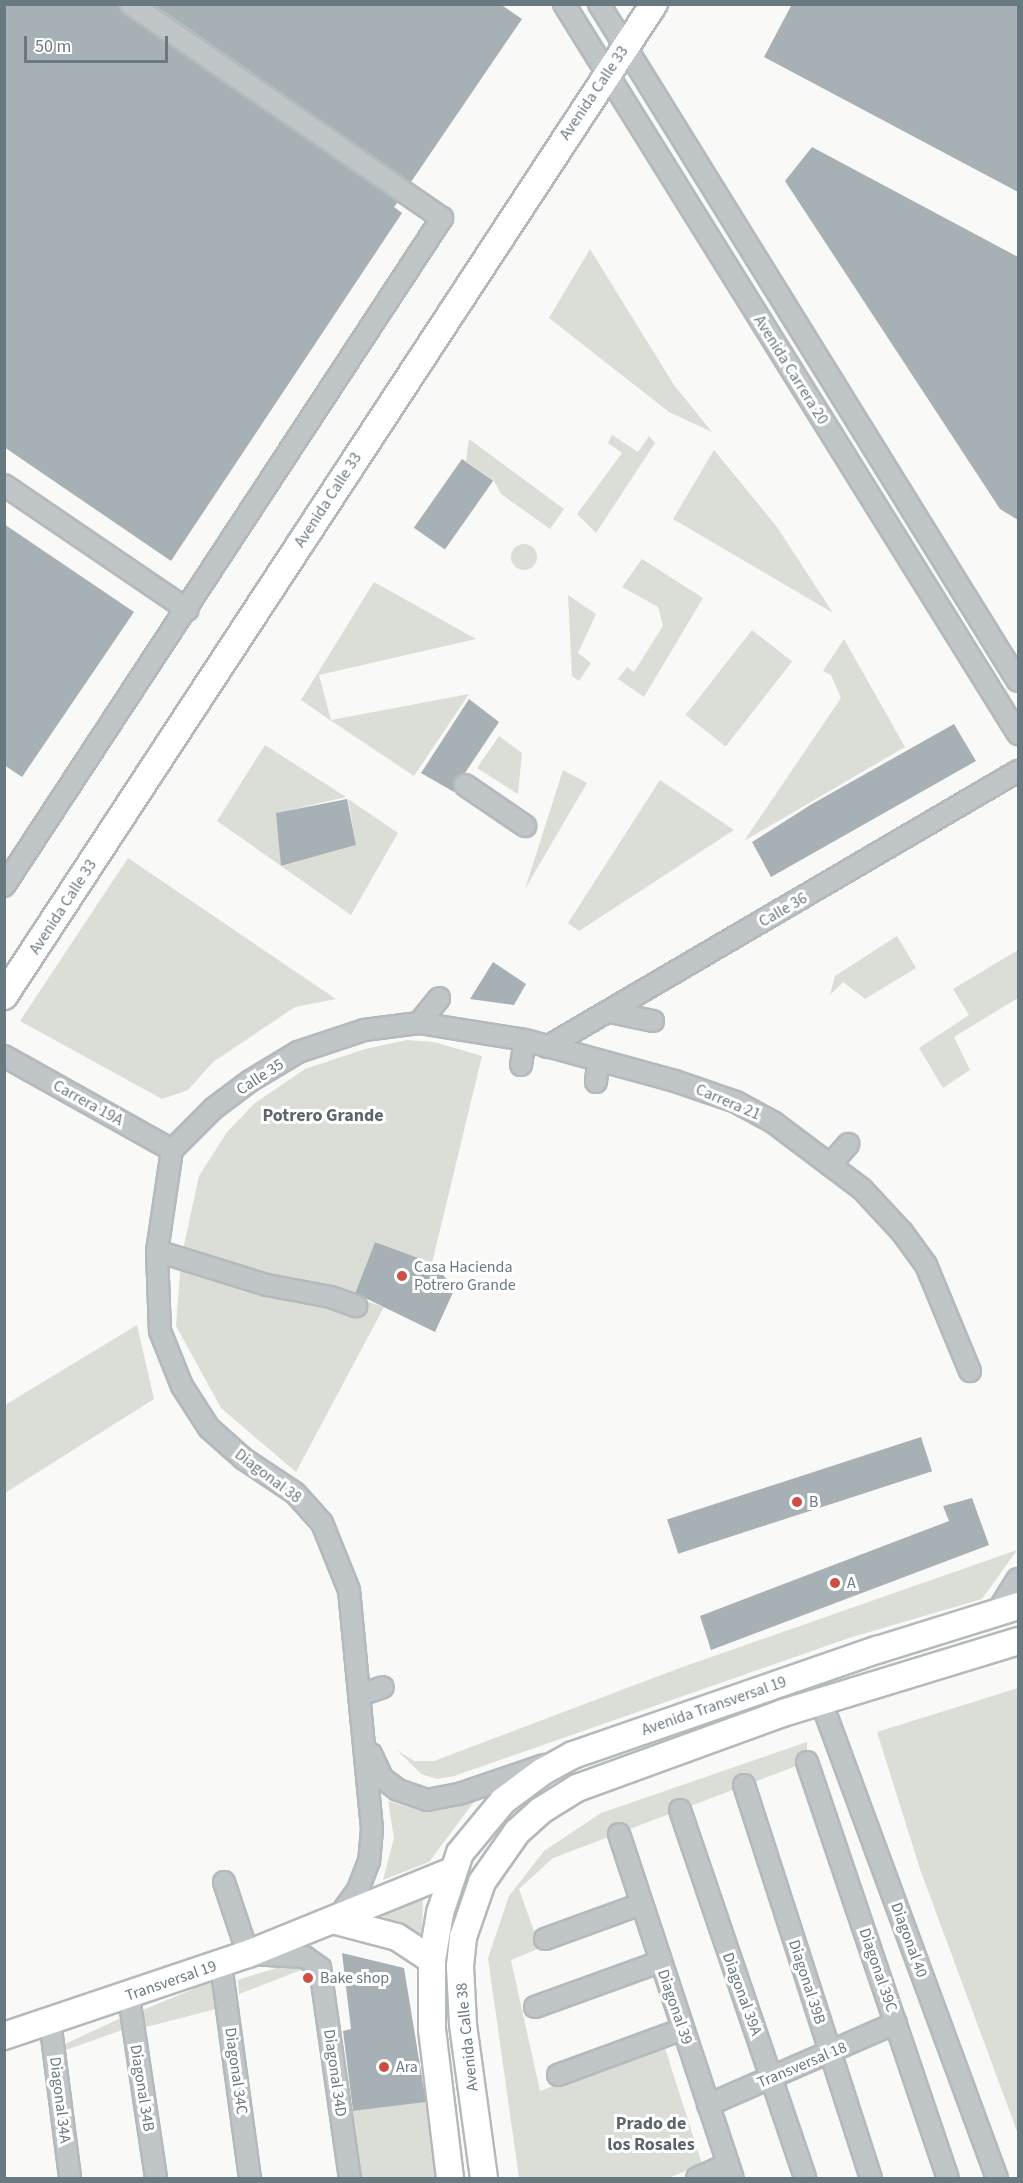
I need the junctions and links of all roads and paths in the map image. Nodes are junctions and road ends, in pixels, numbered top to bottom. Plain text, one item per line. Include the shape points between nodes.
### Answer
1 (130, 4) edge
2 (564, 4) edge
3 (599, 4) edge
4 (654, 4) edge
5 (624, 46) junction
6 (606, 73) junction
7 (4, 485) edge
8 (188, 610) junction
9 (1018, 681) edge
10 (1018, 734) edge
11 (1018, 771) edge
12 (465, 785) dead end
13 (525, 826) dead end
14 (4, 886) edge
15 (4, 996) edge
16 (439, 998) dead end
17 (610, 1012) junction
18 (653, 1021) dead end
19 (419, 1023) junction
20 (364, 1030) joint
21 (525, 1040) junction
22 (547, 1047) junction
23 (4, 1056) edge
24 (598, 1062) junction
25 (521, 1065) dead end
26 (596, 1082) dead end
27 (848, 1144) dead end
28 (172, 1150) junction
29 (830, 1165) junction
30 (158, 1251) junction
31 (356, 1306) dead end
32 (970, 1371) dead end
33 (1018, 1579) edge
34 (1008, 1609) edge
35 (1018, 1641) edge
36 (383, 1687) dead end
37 (360, 1695) junction
38 (821, 1701) junction
39 (365, 1740) junction
40 (573, 1755) junction
41 (807, 1762) dead end
42 (744, 1785) dead end
43 (680, 1810) dead end
44 (540, 1811) joint
45 (619, 1834) dead end
46 (452, 1871) junction
47 (224, 1882) dead end
48 (641, 1904) junction
49 (336, 1921) junction
50 (545, 1939) dead end
51 (248, 1954) junction
52 (432, 1960) junction
53 (659, 1962) junction
54 (221, 1964) junction
55 (129, 1997) junction
56 (535, 2007) dead end
57 (50, 2021) junction
58 (896, 2023) junction
59 (683, 2029) junction
60 (4, 2036) edge
61 (830, 2054) junction
62 (558, 2074) dead end
63 (772, 2078) junction
64 (708, 2105) junction
65 (731, 2171) edge
66 (70, 2178) edge
67 (156, 2178) edge
68 (250, 2178) edge
69 (350, 2178) edge
70 (450, 2178) edge
71 (484, 2178) edge
72 (697, 2178) edge
73 (805, 2178) edge
74 (871, 2178) edge
75 (948, 2178) edge
76 (997, 2178) edge

1 - 8 street via 442,218
2 - 6 street, Avenida Carrera 20
3 - 5 street, Avenida Carrera 20
4 - 5 main road, Avenida Calle 33
5 - 6 main road, Avenida Calle 33
5 - 9 street, Avenida Carrera 20
6 - 10 street, Avenida Carrera 20
6 - 15 main road, Avenida Calle 33
7 - 8 street
8 - 14 street
11 - 17 street, Calle 36
12 - 13 street
16 - 19 street
17 - 18 street
17 - 22 street, Calle 36
19 - 20 street, Carrera 21
19 - 21 street, Carrera 21
20 - 28 street, Calle 35 via 298,1052 250,1081 214,1108
21 - 22 street, Carrera 21
21 - 25 street
22 - 24 street, Carrera 21
23 - 28 street, Carrera 19A
24 - 26 street
24 - 29 street, Carrera 21 via 736,1102 773,1122
27 - 29 street
28 - 30 street, Diagonal 38
29 - 32 street, Carrera 21 via 903,1232 926,1265
30 - 31 street via 267,1285
30 - 37 street, Diagonal 38 via 160,1331 182,1386 209,1428 244,1459 295,1493 322,1523 334,1546 349,1590
33 - 34 street
34 - 40 main road, Avenida Transversal 19
35 - 38 main road, Avenida Transversal 19
36 - 37 street
37 - 39 street, Diagonal 38
38 - 44 main road, Avenida Transversal 19 via 577,1788
38 - 76 street, Diagonal 40
39 - 40 street, Diagonal 38 via 382,1778 398,1790 427,1800 459,1794
39 - 49 street, Diagonal 38 via 372,1829 369,1861 358,1890
40 - 46 main road, Avenida Transversal 19 via 542,1772 504,1801 477,1830
41 - 58 street, Diagonal 39C
42 - 61 street, Diagonal 39B
43 - 63 street, Diagonal 39A
44 - 71 main road, Avenida Calle 38 via 493,1862 463,1937 463,2024
45 - 48 street, Diagonal 39
46 - 49 main road, Transversal 19
46 - 52 main road, Avenida Calle 38
47 - 51 street
48 - 50 street
48 - 53 street, Diagonal 39
49 - 51 main road, Transversal 19
49 - 52 main road via 397,1937
51 - 54 main road, Transversal 19
51 - 69 street, Diagonal 34D via 305,1957 320,1968
52 - 70 main road, Avenida Calle 38 via 432,2030
53 - 56 street
53 - 59 street, Diagonal 39
54 - 55 main road, Transversal 19
54 - 68 street, Diagonal 34C
55 - 57 main road, Transversal 19
55 - 67 street, Diagonal 34B
57 - 60 main road, Transversal 19
57 - 66 street, Diagonal 34A
58 - 61 street, Transversal 18
58 - 75 street, Diagonal 39C
59 - 62 street
59 - 64 street, Diagonal 39
61 - 63 street, Transversal 18
61 - 74 street, Diagonal 39B
63 - 64 street, Transversal 18
63 - 73 street, Diagonal 39A
64 - 65 street, Diagonal 39
65 - 72 street

